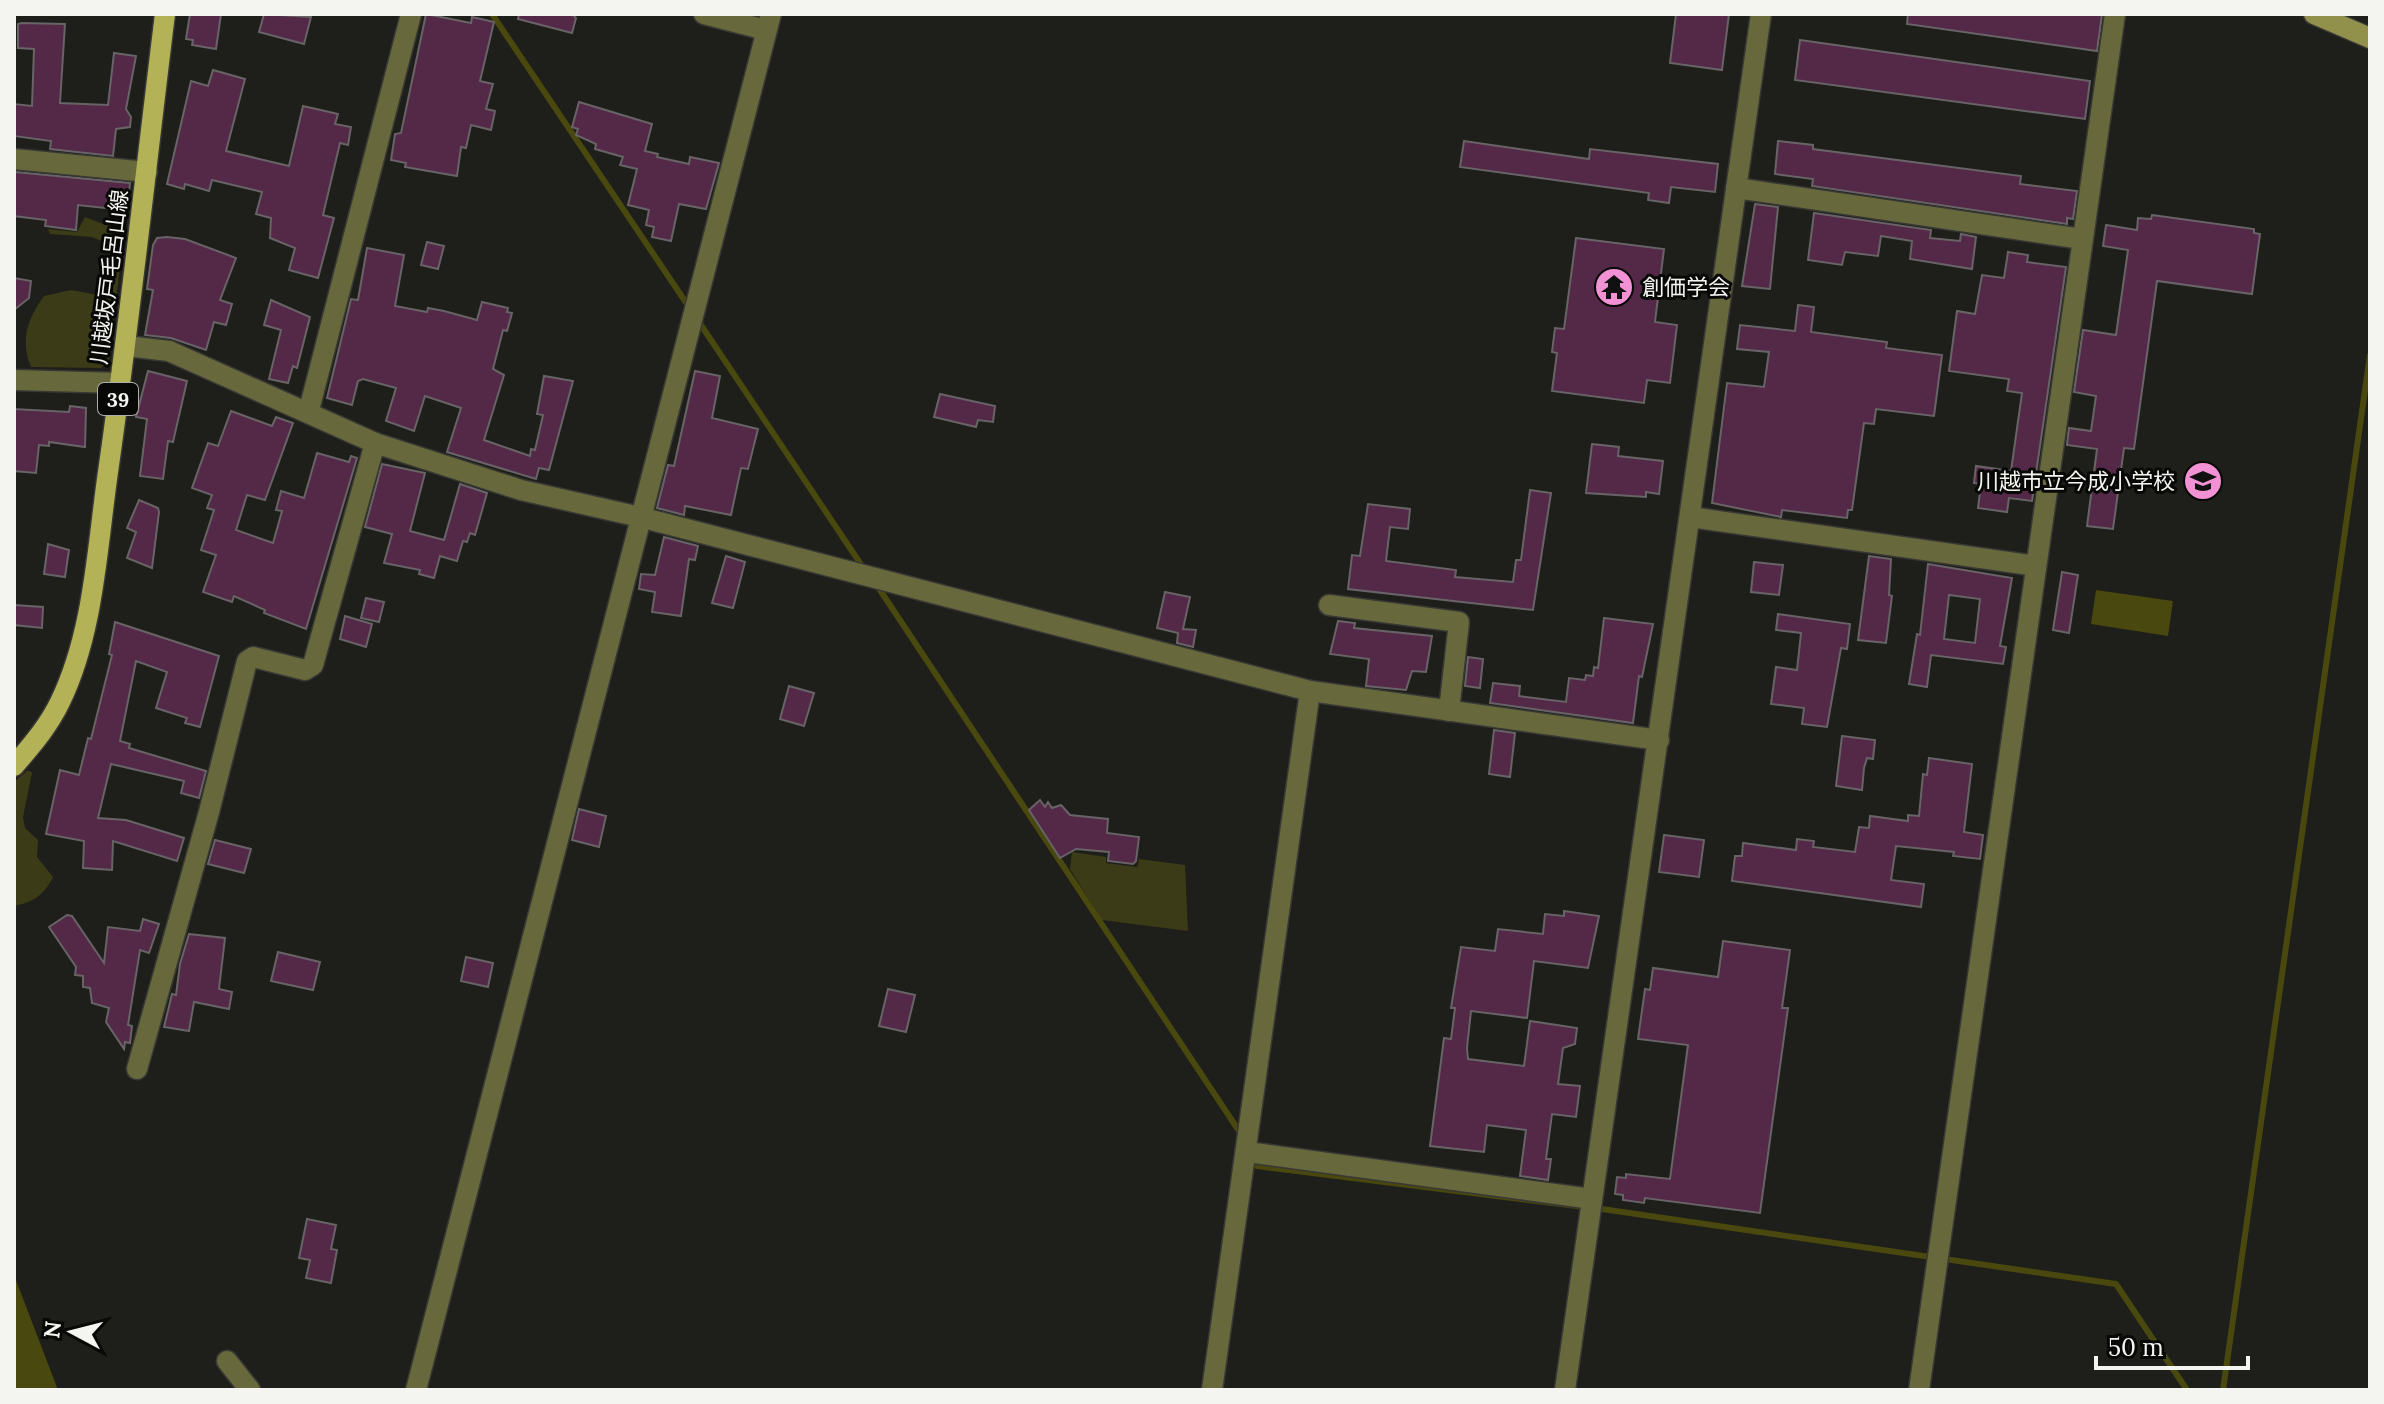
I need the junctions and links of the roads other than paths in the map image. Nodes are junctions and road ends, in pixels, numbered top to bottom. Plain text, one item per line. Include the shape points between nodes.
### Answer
1 (165, 14) edge
2 (411, 14) edge
3 (704, 14) edge
4 (1761, 14) edge
5 (2115, 14) edge
6 (2314, 14) edge
7 (768, 22) edge
8 (2370, 38) edge
9 (14, 159) edge
10 (147, 172) junction
11 (1736, 188) junction
12 (2082, 239) junction
13 (126, 346) junction
14 (14, 380) edge
15 (120, 383) junction
16 (309, 410) junction
17 (375, 443) junction
18 (640, 517) junction
19 (1690, 517) junction
20 (2036, 566) junction
21 (1329, 605) dead end
22 (1310, 691) junction
23 (1449, 711) junction
24 (1659, 740) junction
25 (14, 766) edge
26 (137, 1069) dead end
27 (1247, 1152) junction
28 (1591, 1208) junction
29 (227, 1361) dead end
30 (250, 1390) edge
31 (416, 1390) edge
32 (1212, 1390) edge
33 (1565, 1390) edge
34 (1919, 1390) edge

1 - 10 main road, 川越坂戸毛呂山線 / 39
2 - 16 street
3 - 7 street
4 - 11 street
5 - 12 street
6 - 8 main road
7 - 18 street
9 - 10 street
10 - 13 main road, 川越坂戸毛呂山線 / 39
11 - 12 street
11 - 19 street
12 - 20 street
13 - 15 main road, 川越坂戸毛呂山線 / 39
13 - 16 street via 169,351
14 - 15 street
15 - 25 main road, 川越坂戸毛呂山線 / 39 via 81,643 61,701
16 - 17 street
17 - 18 street via 521,490
17 - 26 street via 313,665 305,670 253,657 247,661
18 - 22 street
18 - 31 street
19 - 20 street
19 - 24 street
20 - 34 street
21 - 23 street via 1459,622
22 - 23 street
22 - 27 street
23 - 24 street
24 - 28 street
27 - 28 street
27 - 32 street
28 - 33 street
29 - 30 street

